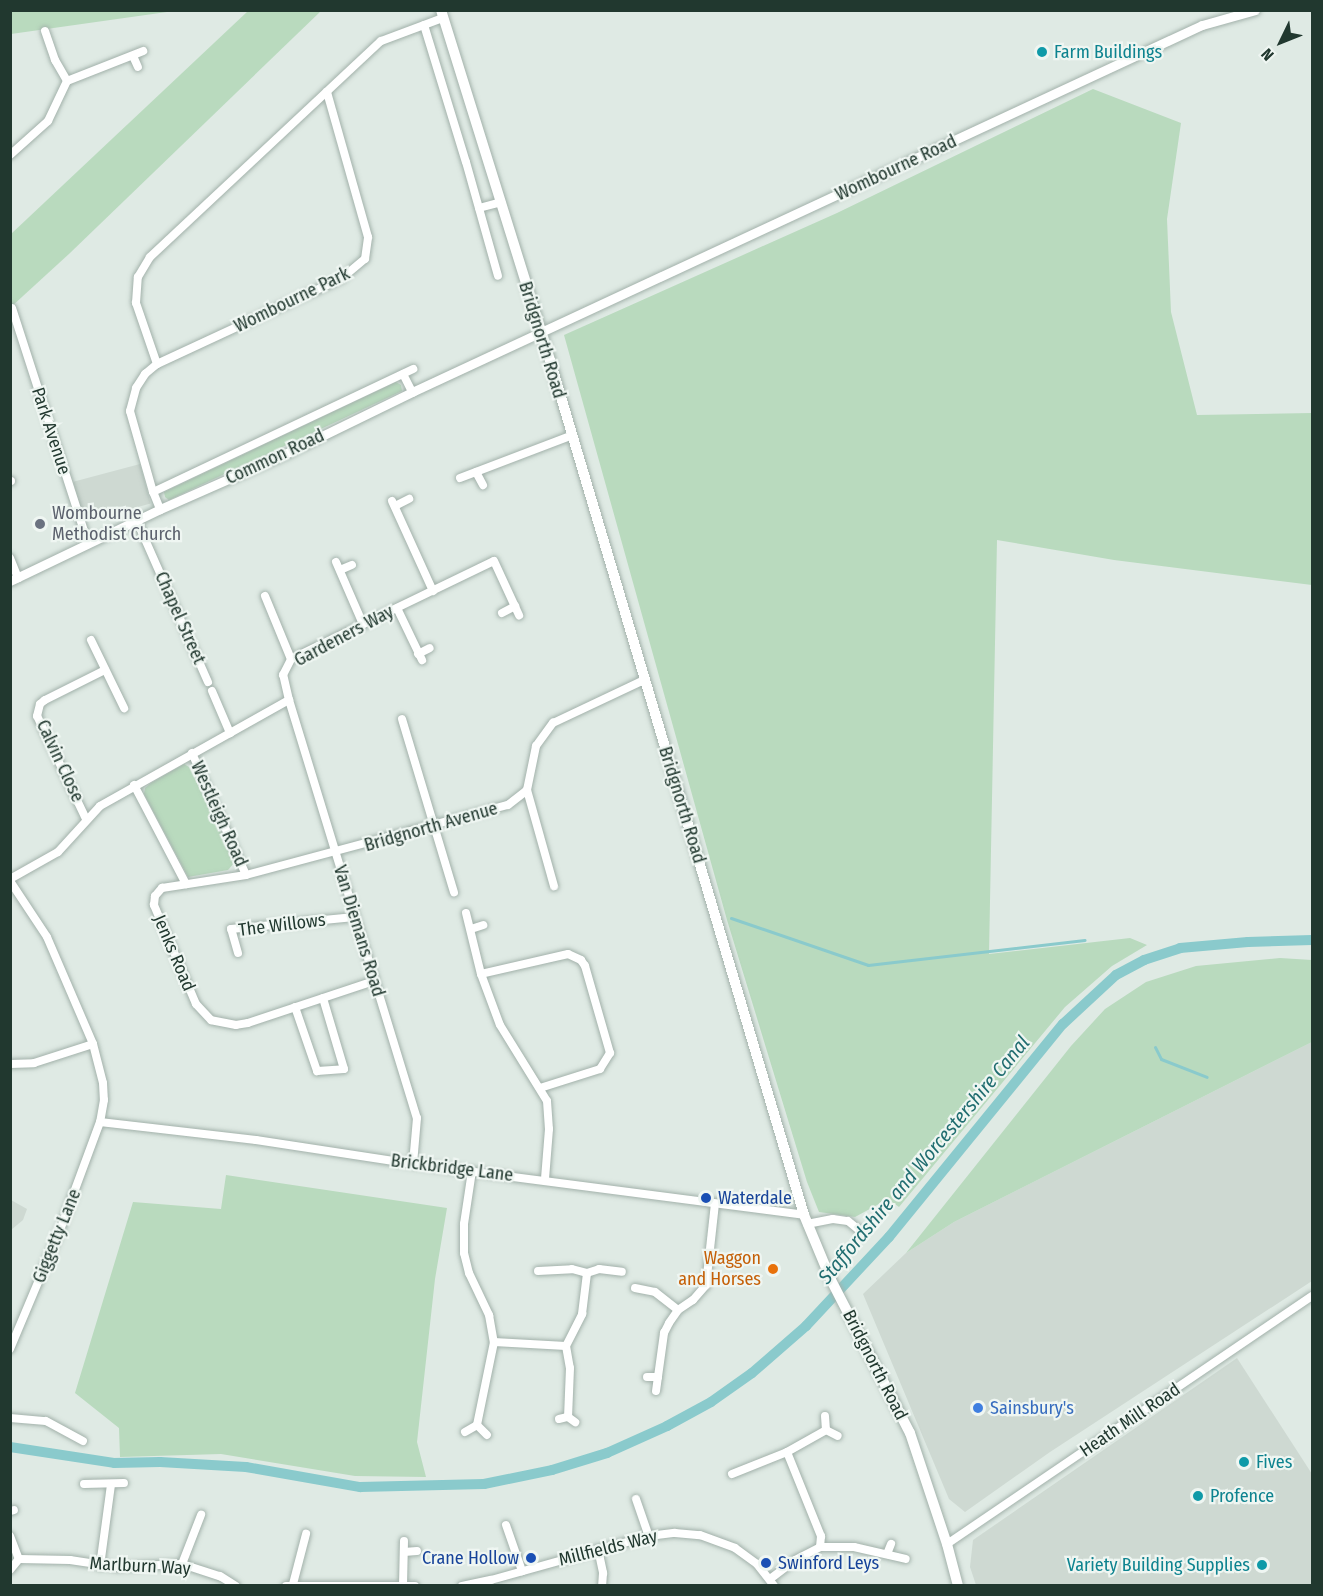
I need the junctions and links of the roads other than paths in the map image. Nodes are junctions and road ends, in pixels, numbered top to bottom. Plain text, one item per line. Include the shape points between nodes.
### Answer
1 (1255, 10) edge
2 (442, 14) edge
3 (424, 25) junction
4 (45, 31) dead end
5 (143, 51) dead end
6 (133, 56) junction
7 (138, 67) dead end
8 (68, 81) junction
9 (327, 92) junction
10 (10, 155) edge
11 (501, 202) junction
12 (479, 208) junction
13 (498, 276) dead end
14 (12, 308) edge
15 (13, 319) edge
16 (541, 333) junction
17 (157, 364) junction
18 (413, 369) dead end
19 (402, 374) junction
20 (412, 392) junction
21 (570, 436) junction
22 (476, 472) junction
23 (460, 478) dead end
24 (483, 486) dead end
25 (153, 492) junction
26 (409, 499) dead end
27 (160, 509) junction
28 (137, 521) junction
29 (88, 544) junction
30 (10, 558) edge
31 (336, 561) dead end
32 (352, 565) dead end
33 (340, 570) junction
34 (14, 580) edge
35 (433, 591) junction
36 (265, 596) dead end
37 (515, 606) junction
38 (397, 608) junction
39 (502, 613) dead end
40 (519, 615) dead end
41 (363, 624) junction
42 (91, 640) dead end
43 (430, 648) dead end
44 (291, 660) junction
45 (105, 670) junction
46 (644, 680) junction
47 (208, 682) dead end
48 (212, 691) dead end
49 (289, 700) junction
50 (124, 708) dead end
51 (402, 719) dead end
52 (230, 733) junction
53 (192, 753) junction
54 (135, 785) junction
55 (527, 790) junction
56 (86, 819) junction
57 (435, 826) junction
58 (335, 853) junction
59 (246, 875) junction
60 (10, 880) edge
61 (186, 884) junction
62 (554, 886) dead end
63 (454, 892) dead end
64 (466, 913) dead end
65 (354, 917) junction
66 (483, 925) dead end
67 (471, 929) junction
68 (238, 953) dead end
69 (481, 974) junction
70 (374, 981) junction
71 (323, 998) junction
72 (295, 1007) junction
73 (93, 1044) junction
74 (10, 1064) edge
75 (540, 1088) junction
76 (100, 1122) junction
77 (413, 1164) junction
78 (472, 1171) junction
79 (545, 1179) junction
80 (715, 1203) junction
81 (806, 1220) junction
82 (859, 1230) dead end
83 (538, 1271) dead end
84 (622, 1272) dead end
85 (587, 1273) junction
86 (648, 1280) dead end
87 (635, 1288) dead end
88 (646, 1290) junction
89 (1312, 1296) edge
90 (678, 1310) junction
91 (494, 1342) junction
92 (566, 1346) junction
93 (10, 1349) edge
94 (647, 1377) dead end
95 (658, 1377) junction
96 (656, 1391) dead end
97 (825, 1416) dead end
98 (10, 1418) edge
99 (559, 1419) dead end
100 (477, 1425) junction
101 (826, 1430) junction
102 (465, 1432) dead end
103 (487, 1435) dead end
104 (838, 1436) dead end
105 (83, 1440) dead end
106 (787, 1452) junction
107 (732, 1474) dead end
108 (124, 1483) dead end
109 (84, 1484) dead end
110 (111, 1485) junction
111 (636, 1499) dead end
112 (201, 1515) dead end
113 (506, 1525) dead end
114 (306, 1534) dead end
115 (10, 1536) edge
116 (649, 1536) junction
117 (510, 1537) junction
118 (499, 1540) dead end
119 (404, 1541) dead end
120 (891, 1544) dead end
121 (947, 1544) junction
122 (820, 1547) junction
123 (303, 1548) junction
124 (598, 1549) junction
125 (312, 1550) dead end
126 (417, 1551) dead end
127 (404, 1552) junction
128 (887, 1554) junction
129 (19, 1559) junction
130 (906, 1559) dead end
131 (182, 1564) junction
132 (100, 1566) junction
133 (10, 1570) edge
134 (522, 1571) junction
135 (772, 1582) edge
136 (290, 1585) edge
137 (369, 1585) edge
138 (403, 1585) edge
139 (236, 1586) edge
140 (415, 1586) edge
141 (462, 1586) edge
142 (602, 1586) edge
143 (958, 1586) edge

1 - 16 street, Wombourne Road via 1202,25
2 - 3 street
2 - 11 main road, Bridgnorth Road
3 - 9 street via 381,41
3 - 12 street
4 - 8 street via 54,60
5 - 6 street
6 - 7 street
6 - 8 street
8 - 10 street via 48,121
9 - 17 street via 150,257 138,277 136,303
9 - 17 street, Wombourne Park via 368,237 364,259 342,278
11 - 12 street
11 - 16 main road, Bridgnorth Road
12 - 13 street
14 - 15 street, Park Avenue
15 - 29 street, Park Avenue
16 - 20 street, Common Road
16 - 21 main road, Bridgnorth Road
17 - 25 street, Wombourne Park via 140,381 130,411
18 - 19 street, Common Road
19 - 20 street
19 - 25 street, Common Road
20 - 27 street, Common Road
21 - 22 street
21 - 46 main road, Bridgnorth Road
22 - 23 street
22 - 24 street
25 - 27 street, Wombourne Park
26 - 35 street via 393,503
27 - 28 street, Common Road
28 - 29 street, Common Road
28 - 47 street, Chapel Street
29 - 34 street, Common Road
30 - 34 street
31 - 33 street
32 - 33 street
33 - 41 street
35 - 37 street, Gardeners Way via 494,561
35 - 38 street, Gardeners Way
36 - 44 street
37 - 39 street
37 - 40 street
38 - 41 street, Gardeners Way
38 - 43 street via 420,657
41 - 44 street, Gardeners Way
42 - 45 street
44 - 49 street, Gardeners Way via 283,675
45 - 50 street
45 - 56 street, Calvin Close via 45,700 37,716
46 - 55 street via 553,723 536,746
46 - 81 main road, Bridgnorth Road
48 - 52 street
49 - 52 street
49 - 58 street, Van Diemans Road
51 - 57 street
52 - 53 street
53 - 54 street
53 - 59 street, Westleigh Road
54 - 56 street
54 - 61 street
55 - 57 street, Bridgnorth Avenue via 508,805
55 - 62 street
56 - 60 street via 58,852
57 - 58 street, Bridgnorth Avenue
57 - 63 street
58 - 59 street, Jenks Road
58 - 65 street, Van Diemans Road
59 - 61 street, Jenks Road
60 - 73 street, Giggetty Lane via 47,937
61 - 72 street, Jenks Road via 162,888 153,904 199,1011 211,1020 236,1025
64 - 67 street
65 - 68 street, The Willows via 231,929
65 - 70 street, Van Diemans Road
66 - 67 street
67 - 69 street
69 - 75 street via 500,1025
69 - 75 street via 561,954 575,957 585,966 610,1053 608,1060 600,1070
70 - 71 street, Jenks Road
70 - 77 street, Van Diemans Road via 417,1118
71 - 72 street, Jenks Road
71 - 72 street via 344,1069 317,1071
73 - 74 street via 34,1063
73 - 76 street, Giggetty Lane via 103,1083
75 - 79 street via 549,1115
76 - 77 street, Brickbridge Lane
76 - 93 street, Giggetty Lane
77 - 78 street, Brickbridge Lane
78 - 79 street, Brickbridge Lane
78 - 91 street via 464,1253 489,1314
79 - 80 street, Brickbridge Lane
80 - 81 street, Brickbridge Lane
80 - 90 street via 706,1286
81 - 82 street, Brickbridge Lane via 848,1221
81 - 121 main road, Bridgnorth Road via 831,1281 910,1433
83 - 85 street via 572,1269
84 - 85 street via 599,1269
85 - 92 street via 582,1314
86 - 88 street
87 - 88 street
88 - 90 street via 655,1292
89 - 121 street, Heath Mill Road
90 - 95 street via 664,1333
91 - 92 street
91 - 100 street
92 - 99 street via 572,1419
94 - 95 street
95 - 96 street
97 - 101 street
98 - 105 street via 46,1421
100 - 102 street
100 - 103 street
101 - 104 street
101 - 106 street
106 - 107 street
106 - 122 street via 821,1536
108 - 110 street
109 - 110 street
110 - 132 street
111 - 116 street
112 - 131 street
113 - 117 street
114 - 123 street
115 - 129 street
116 - 124 street, Millfields Way
116 - 135 street, Millfields Way via 700,1535 719,1540 745,1554
117 - 118 street
117 - 134 street
119 - 127 street
120 - 128 street
121 - 143 main road, Bridgnorth Road
122 - 128 street via 854,1547
122 - 135 street via 795,1560
123 - 125 street
123 - 136 street
124 - 134 street, Millfields Way
124 - 142 street
126 - 127 street
127 - 138 street
128 - 130 street
129 - 132 street, Marlburn Way via 70,1560
129 - 133 street
131 - 132 street, Marlburn Way
131 - 139 street, Marlburn Way via 220,1576
134 - 141 street, Millfields Way
136 - 137 street
137 - 138 street
138 - 140 street

